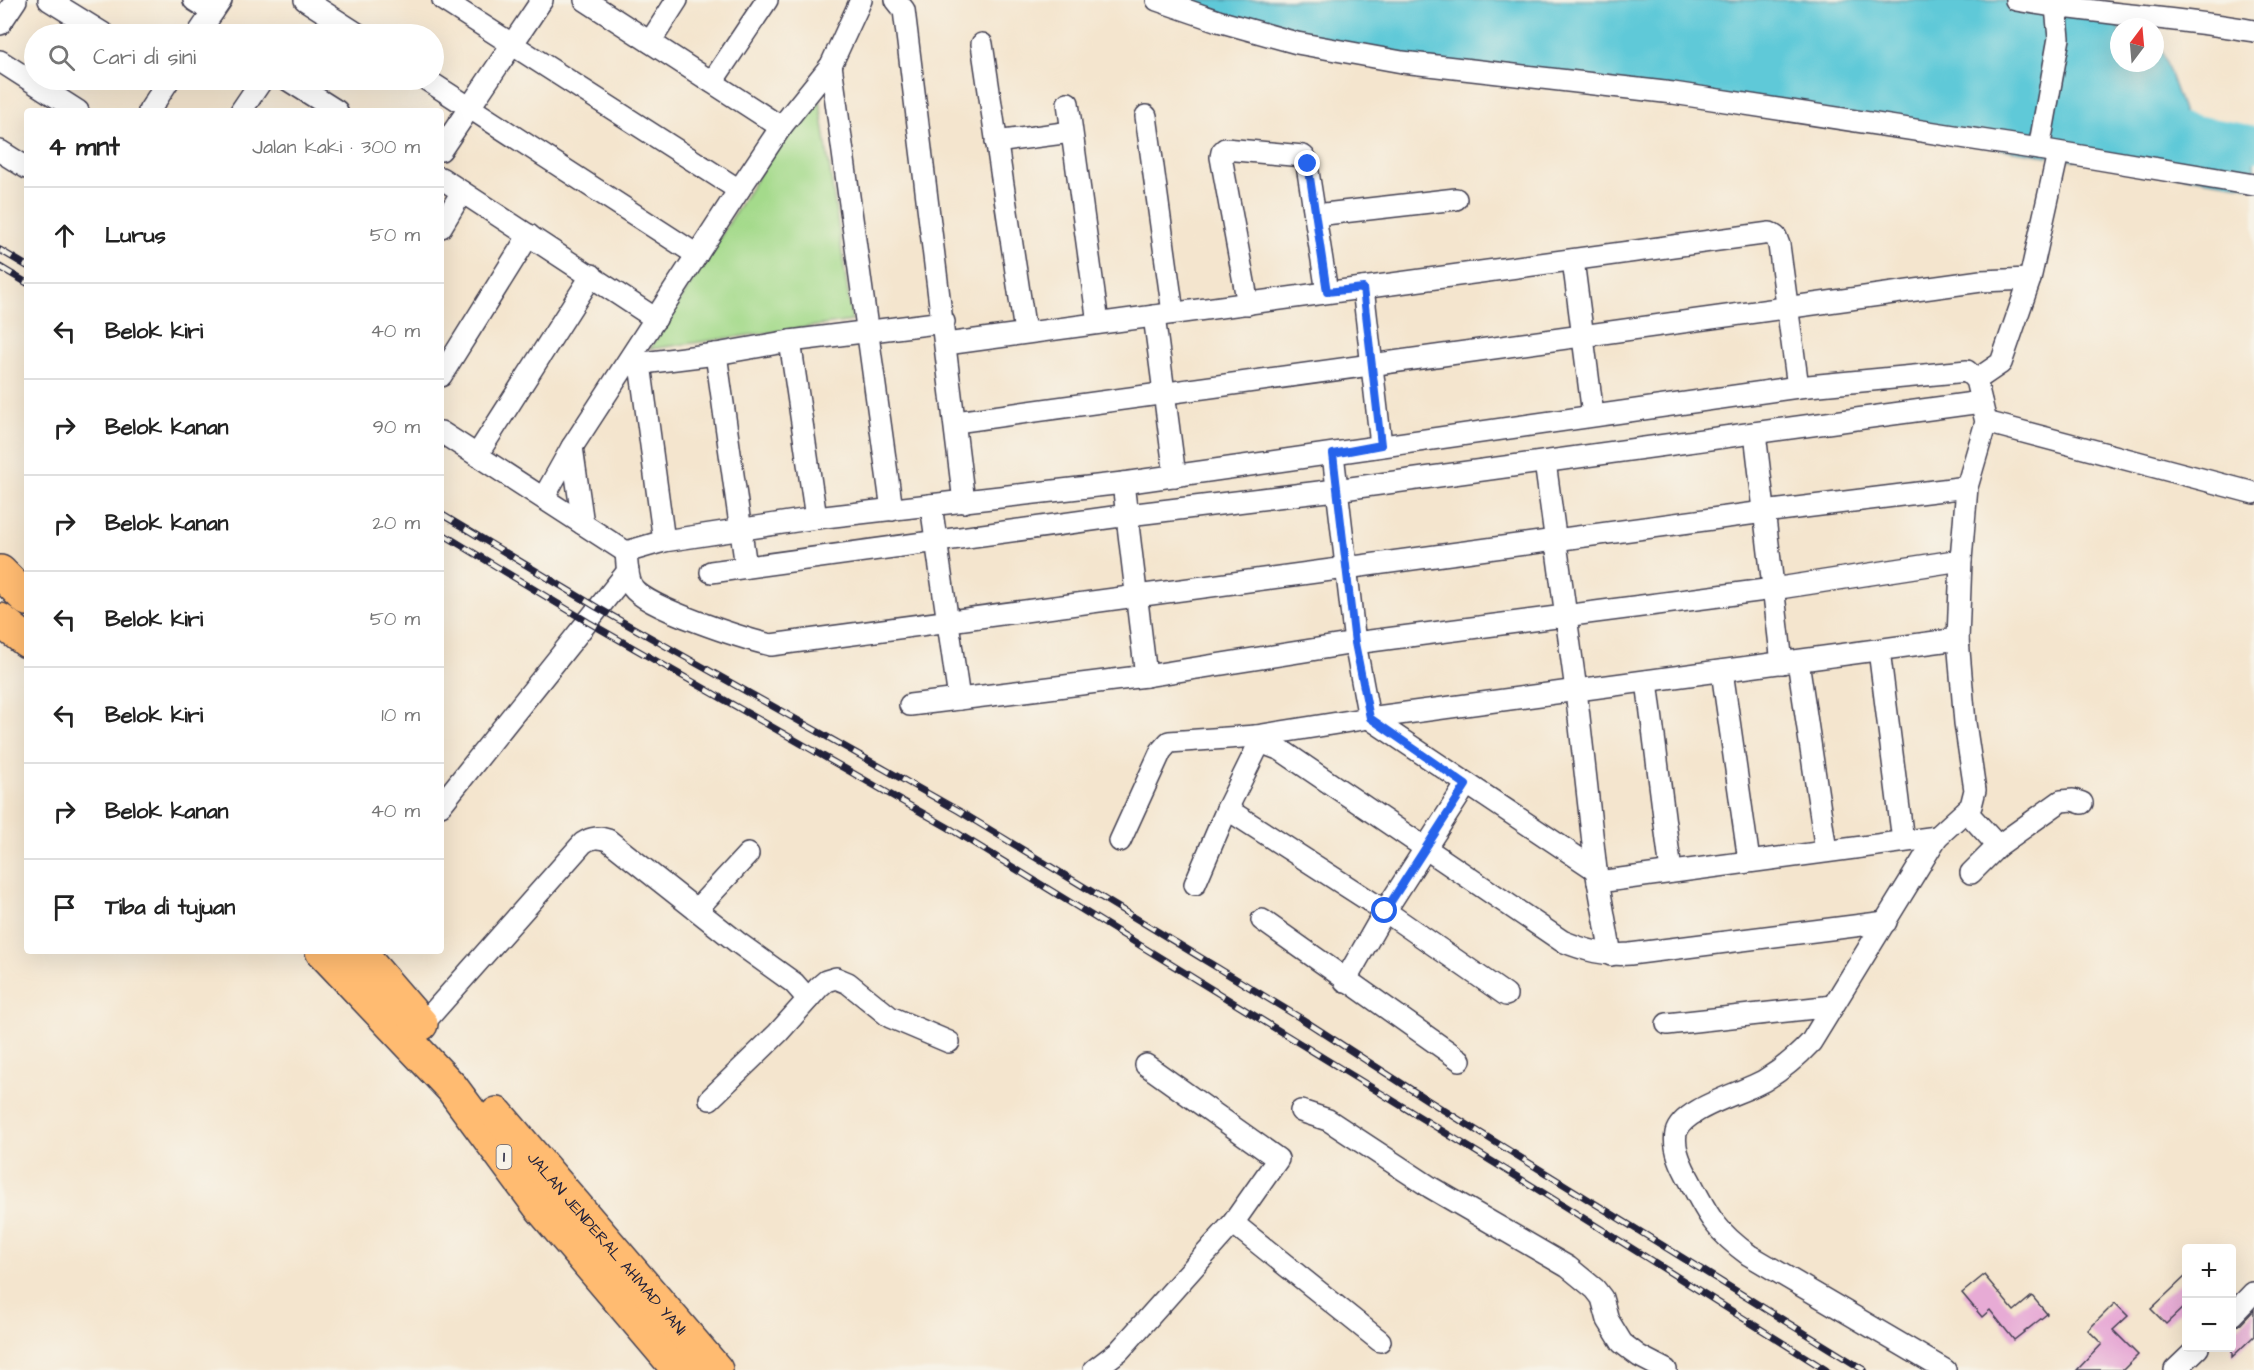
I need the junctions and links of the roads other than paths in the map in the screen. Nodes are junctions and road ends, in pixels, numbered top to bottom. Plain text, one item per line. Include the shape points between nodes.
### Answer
1 (16, 0) edge
2 (49, 0) edge
3 (194, 0) edge
4 (305, 0) edge
5 (443, 0) edge
6 (542, 0) edge
7 (677, 0) edge
8 (767, 0) edge
9 (861, 0) edge
10 (896, 0) edge
11 (1157, 0) edge
12 (2016, 0) edge
13 (587, 1) edge
14 (2056, 7) junction
15 (211, 21) edge
16 (0, 24) edge
17 (88, 24) edge
18 (342, 24) edge
19 (2254, 31) edge
20 (650, 42) junction
21 (512, 44) junction
22 (982, 44) dead end
23 (0, 61) edge
24 (831, 65) junction
25 (24, 76) edge
26 (712, 82) junction
27 (45, 90) edge
28 (163, 90) edge
29 (255, 90) edge
30 (303, 90) edge
31 (443, 90) edge
32 (1068, 103) dead end
33 (470, 107) junction
34 (73, 108) edge
35 (151, 108) edge
36 (243, 108) edge
37 (331, 108) edge
38 (1146, 117) dead end
39 (781, 127) junction
40 (1071, 132) junction
41 (996, 142) junction
42 (444, 146) edge
43 (0, 151) edge
44 (2049, 151) junction
45 (24, 166) edge
46 (444, 180) edge
47 (2254, 185) edge
48 (739, 190) junction
49 (462, 192) junction
50 (1456, 199) dead end
51 (1316, 215) junction
52 (444, 222) edge
53 (529, 235) junction
54 (697, 255) junction
55 (1573, 260) junction
56 (592, 276) junction
57 (2030, 279) junction
58 (1363, 288) junction
59 (1327, 292) junction
60 (1248, 304) junction
61 (1789, 308) junction
62 (1163, 315) junction
63 (656, 319) junction
64 (944, 322) junction
65 (1098, 323) junction
66 (867, 330) junction
67 (1025, 332) junction
68 (1584, 336) junction
69 (790, 341) junction
70 (946, 344) junction
71 (716, 354) junction
72 (633, 365) junction
73 (1372, 365) junction
74 (444, 371) edge
75 (1976, 380) junction
76 (1798, 387) junction
77 (1164, 393) junction
78 (1981, 402) junction
79 (1593, 415) junction
80 (956, 422) junction
81 (1994, 425) junction
82 (1755, 433) junction
83 (444, 434) edge
84 (1381, 445) junction
85 (572, 447) junction
86 (1333, 454) junction
87 (477, 455) junction
88 (1545, 462) junction
89 (1175, 476) junction
90 (1123, 483) junction
91 (1968, 487) junction
92 (1336, 490) junction
93 (2254, 493) edge
94 (544, 497) junction
95 (964, 502) junction
96 (931, 506) junction
97 (892, 510) junction
98 (1764, 512) junction
99 (1128, 515) junction
100 (816, 518) junction
101 (583, 524) junction
102 (740, 529) junction
103 (1555, 540) junction
104 (664, 541) junction
105 (938, 542) junction
106 (1961, 560) junction
107 (627, 561) junction
108 (746, 567) junction
109 (1346, 568) junction
110 (0, 572) edge
111 (711, 572) dead end
112 (1773, 589) junction
113 (24, 596) edge
114 (1137, 597) junction
115 (1565, 615) junction
116 (0, 620) edge
117 (949, 621) junction
118 (24, 639) edge
119 (1958, 639) junction
120 (1355, 643) junction
121 (1879, 650) junction
122 (1790, 662) junction
123 (1722, 671) junction
124 (1146, 676) junction
125 (1647, 681) junction
126 (1576, 690) junction
127 (959, 699) junction
128 (910, 705) dead end
129 (1370, 718) junction
130 (1258, 739) junction
131 (1466, 785) junction
132 (444, 802) edge
133 (2082, 803) dead end
134 (1227, 809) junction
135 (1966, 811) junction
136 (1937, 837) junction
137 (1120, 841) dead end
138 (1904, 841) junction
139 (1998, 846) junction
140 (1425, 848) junction
141 (1826, 851) junction
142 (748, 854) dead end
143 (1749, 861) junction
144 (1671, 872) junction
145 (1971, 873) dead end
146 (1597, 876) junction
147 (1195, 884) dead end
148 (697, 909) junction
149 (1385, 911) junction
150 (1262, 920) dead end
151 (1886, 922) junction
152 (325, 954) edge
153 (361, 954) edge
154 (1611, 955) junction
155 (1346, 981) junction
156 (1506, 995) dead end
157 (808, 999) junction
158 (1833, 1006) junction
159 (1667, 1024) dead end
160 (422, 1025) junction
161 (949, 1042) dead end
162 (1460, 1060) dead end
163 (1146, 1065) dead end
164 (710, 1099) dead end
165 (1301, 1111) dead end
166 (1233, 1224) junction
167 (2253, 1293) edge
168 (2236, 1311) edge
169 (1380, 1341) dead end
170 (2193, 1352) edge
171 (679, 1370) edge
172 (716, 1370) edge
173 (1094, 1370) edge
174 (1666, 1370) edge
175 (1945, 1370) edge
176 (2175, 1370) edge

1 - 16 street
2 - 17 street
3 - 15 street
4 - 18 street
5 - 21 street
6 - 21 street
7 - 20 street
8 - 26 street
9 - 24 street
10 - 64 street via 904,10
11 - 44 street via 1297,43 1402,62 1673,93
12 - 14 street
13 - 20 street
14 - 19 street
14 - 44 street via 2059,38 2043,124
20 - 26 street
21 - 33 street
21 - 48 street
22 - 41 street
23 - 25 street
24 - 39 street
24 - 66 street
26 - 39 street
27 - 34 street
28 - 35 street
29 - 36 street
30 - 37 street
31 - 33 street
32 - 40 street
33 - 42 street
33 - 54 street
38 - 62 street
39 - 48 street
40 - 41 street
40 - 65 street
41 - 67 street
43 - 45 street
44 - 47 street
44 - 57 street
46 - 49 street
48 - 54 street
49 - 52 street
49 - 53 street
50 - 51 street
51 - 59 street
51 - 60 street via 1308,164 1303,156 1225,149 1222,152
53 - 56 street
53 - 74 street
54 - 63 street
55 - 58 street
55 - 61 street via 1770,233 1779,245
55 - 68 street
56 - 63 street
56 - 87 street
57 - 61 street via 1981,281
57 - 75 street via 2001,363
58 - 59 street
58 - 73 street
59 - 60 street
60 - 62 street
61 - 68 street
61 - 76 street
62 - 65 street
62 - 77 street
63 - 72 street
64 - 66 street
64 - 70 street
65 - 67 street
66 - 69 street
66 - 97 street
67 - 70 street
68 - 73 street
68 - 79 street
69 - 71 street
69 - 100 street
70 - 80 street
71 - 72 street
71 - 102 street
72 - 85 street
72 - 104 street
73 - 77 street
73 - 84 street
75 - 76 street via 1962,370
75 - 78 street
76 - 79 street
77 - 80 street
77 - 89 street
78 - 81 street
78 - 82 street
79 - 84 street
80 - 95 street
81 - 91 street
81 - 93 street
82 - 88 street
82 - 98 street
83 - 87 street
84 - 86 street
85 - 94 street
85 - 101 street
86 - 89 street
86 - 92 street
87 - 94 street
88 - 92 street
88 - 103 street
89 - 90 street
90 - 95 street
90 - 99 street
91 - 98 street
91 - 106 street
92 - 99 street
92 - 109 street
94 - 101 street
95 - 96 street
96 - 97 street
96 - 105 street
97 - 100 street
98 - 103 street
98 - 112 street
99 - 105 street
99 - 114 street
100 - 102 street
101 - 107 street
102 - 104 street
102 - 108 street
103 - 109 street
103 - 115 street
104 - 107 street
105 - 108 street
105 - 117 street
106 - 112 street
106 - 119 street
107 - 117 street via 631,585 644,598 702,623 771,645
107 - 132 street
108 - 111 street
109 - 114 street
109 - 120 street
110 - 113 highway
112 - 115 street
112 - 122 street
114 - 117 street
114 - 124 street
115 - 120 street
115 - 126 street
116 - 118 highway
117 - 127 street
119 - 121 street
119 - 135 street via 1975,790
120 - 124 street
120 - 129 street
121 - 122 street
121 - 138 street
122 - 123 street
122 - 141 street
123 - 125 street
123 - 143 street
124 - 127 street
125 - 126 street
125 - 144 street
126 - 129 street
126 - 146 street
127 - 128 street
129 - 130 street
129 - 131 street
130 - 134 street
130 - 137 street via 1169,742 1161,751
130 - 140 street via 1281,750
131 - 140 street
131 - 146 street
133 - 139 street via 2061,801
134 - 147 street
134 - 149 street
135 - 136 street
135 - 139 street
136 - 138 street
136 - 151 street
138 - 141 street
139 - 145 street
140 - 149 street
140 - 154 street via 1562,941
141 - 143 street
142 - 148 street
143 - 144 street
144 - 146 street
146 - 154 street
148 - 157 street via 794,983
148 - 160 street via 608,840 591,838
149 - 155 street
149 - 156 street
150 - 155 street
151 - 154 street
151 - 158 street
152 - 171 highway, JALAN JENDERAL AHMAD YANI / 1 via 452,1088 538,1204
153 - 160 highway, JALAN JENDERAL AHMAD YANI / 1
155 - 162 street
157 - 161 street via 826,981 840,979 890,1017
157 - 164 street
158 - 159 street
158 - 175 street via 1811,1042 1792,1062 1764,1081 1683,1121 1676,1132 1678,1155 1712,1220 1730,1241
160 - 172 highway, JALAN JENDERAL AHMAD YANI / 1
163 - 166 street via 1278,1159
165 - 174 street via 1328,1120 1430,1187 1568,1267 1602,1298 1608,1320 1622,1343
166 - 169 street
166 - 173 street via 1119,1351
167 - 168 street
170 - 176 street

